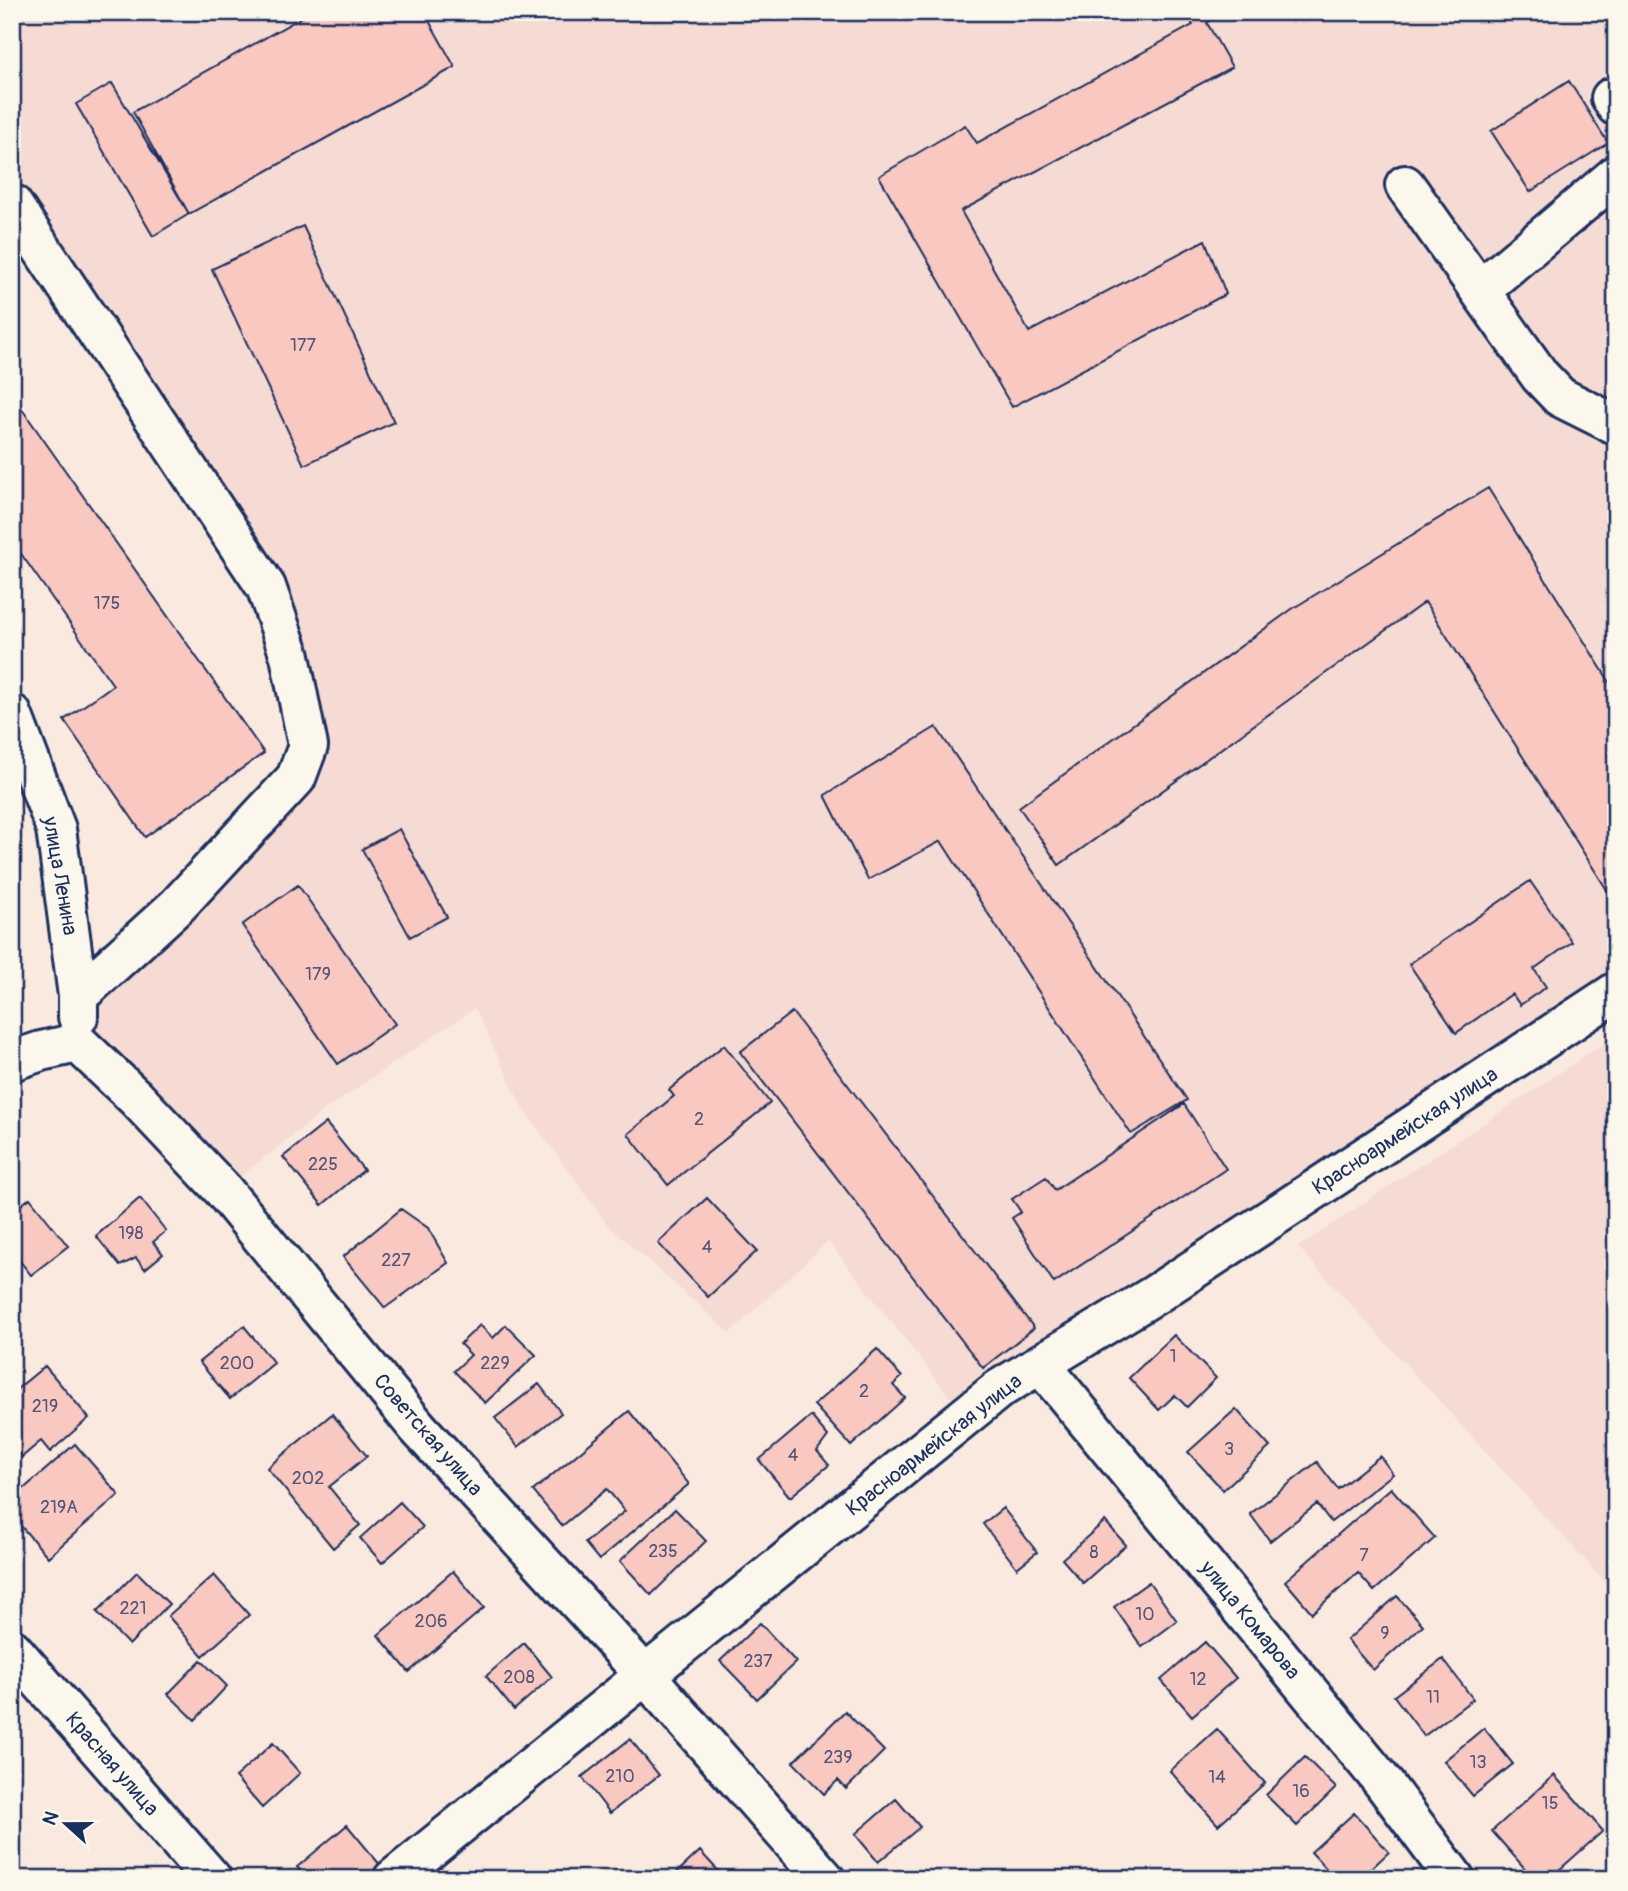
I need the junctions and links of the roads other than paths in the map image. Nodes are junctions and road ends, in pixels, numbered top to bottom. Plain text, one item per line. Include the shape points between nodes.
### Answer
1 (1616, 175) edge
2 (1405, 185) dead end
3 (12, 204) edge
4 (1480, 290) junction
5 (1616, 425) edge
6 (12, 714) edge
7 (1616, 992) edge
8 (78, 996) junction
9 (78, 1043) junction
10 (12, 1061) edge
11 (1041, 1365) junction
12 (12, 1649) edge
13 (645, 1675) junction
14 (212, 1879) edge
15 (393, 1879) edge
16 (825, 1879) edge
17 (1455, 1879) edge

1 - 4 street
2 - 4 street
3 - 8 street via 266,587 290,656 308,746 296,778 178,905
4 - 5 street via 1560,397
6 - 8 street, улица Ленина via 56,829
7 - 11 street, Красноармейская улица
8 - 9 street, улица Ленина
9 - 10 street
9 - 13 street, Советская улица via 223,1189 418,1428
11 - 13 street, Красноармейская улица via 999,1389
11 - 17 street, улица Комарова via 1382,1781
12 - 14 street, Красная улица
13 - 15 street, Красноармейская улица
13 - 16 street, Советская улица

